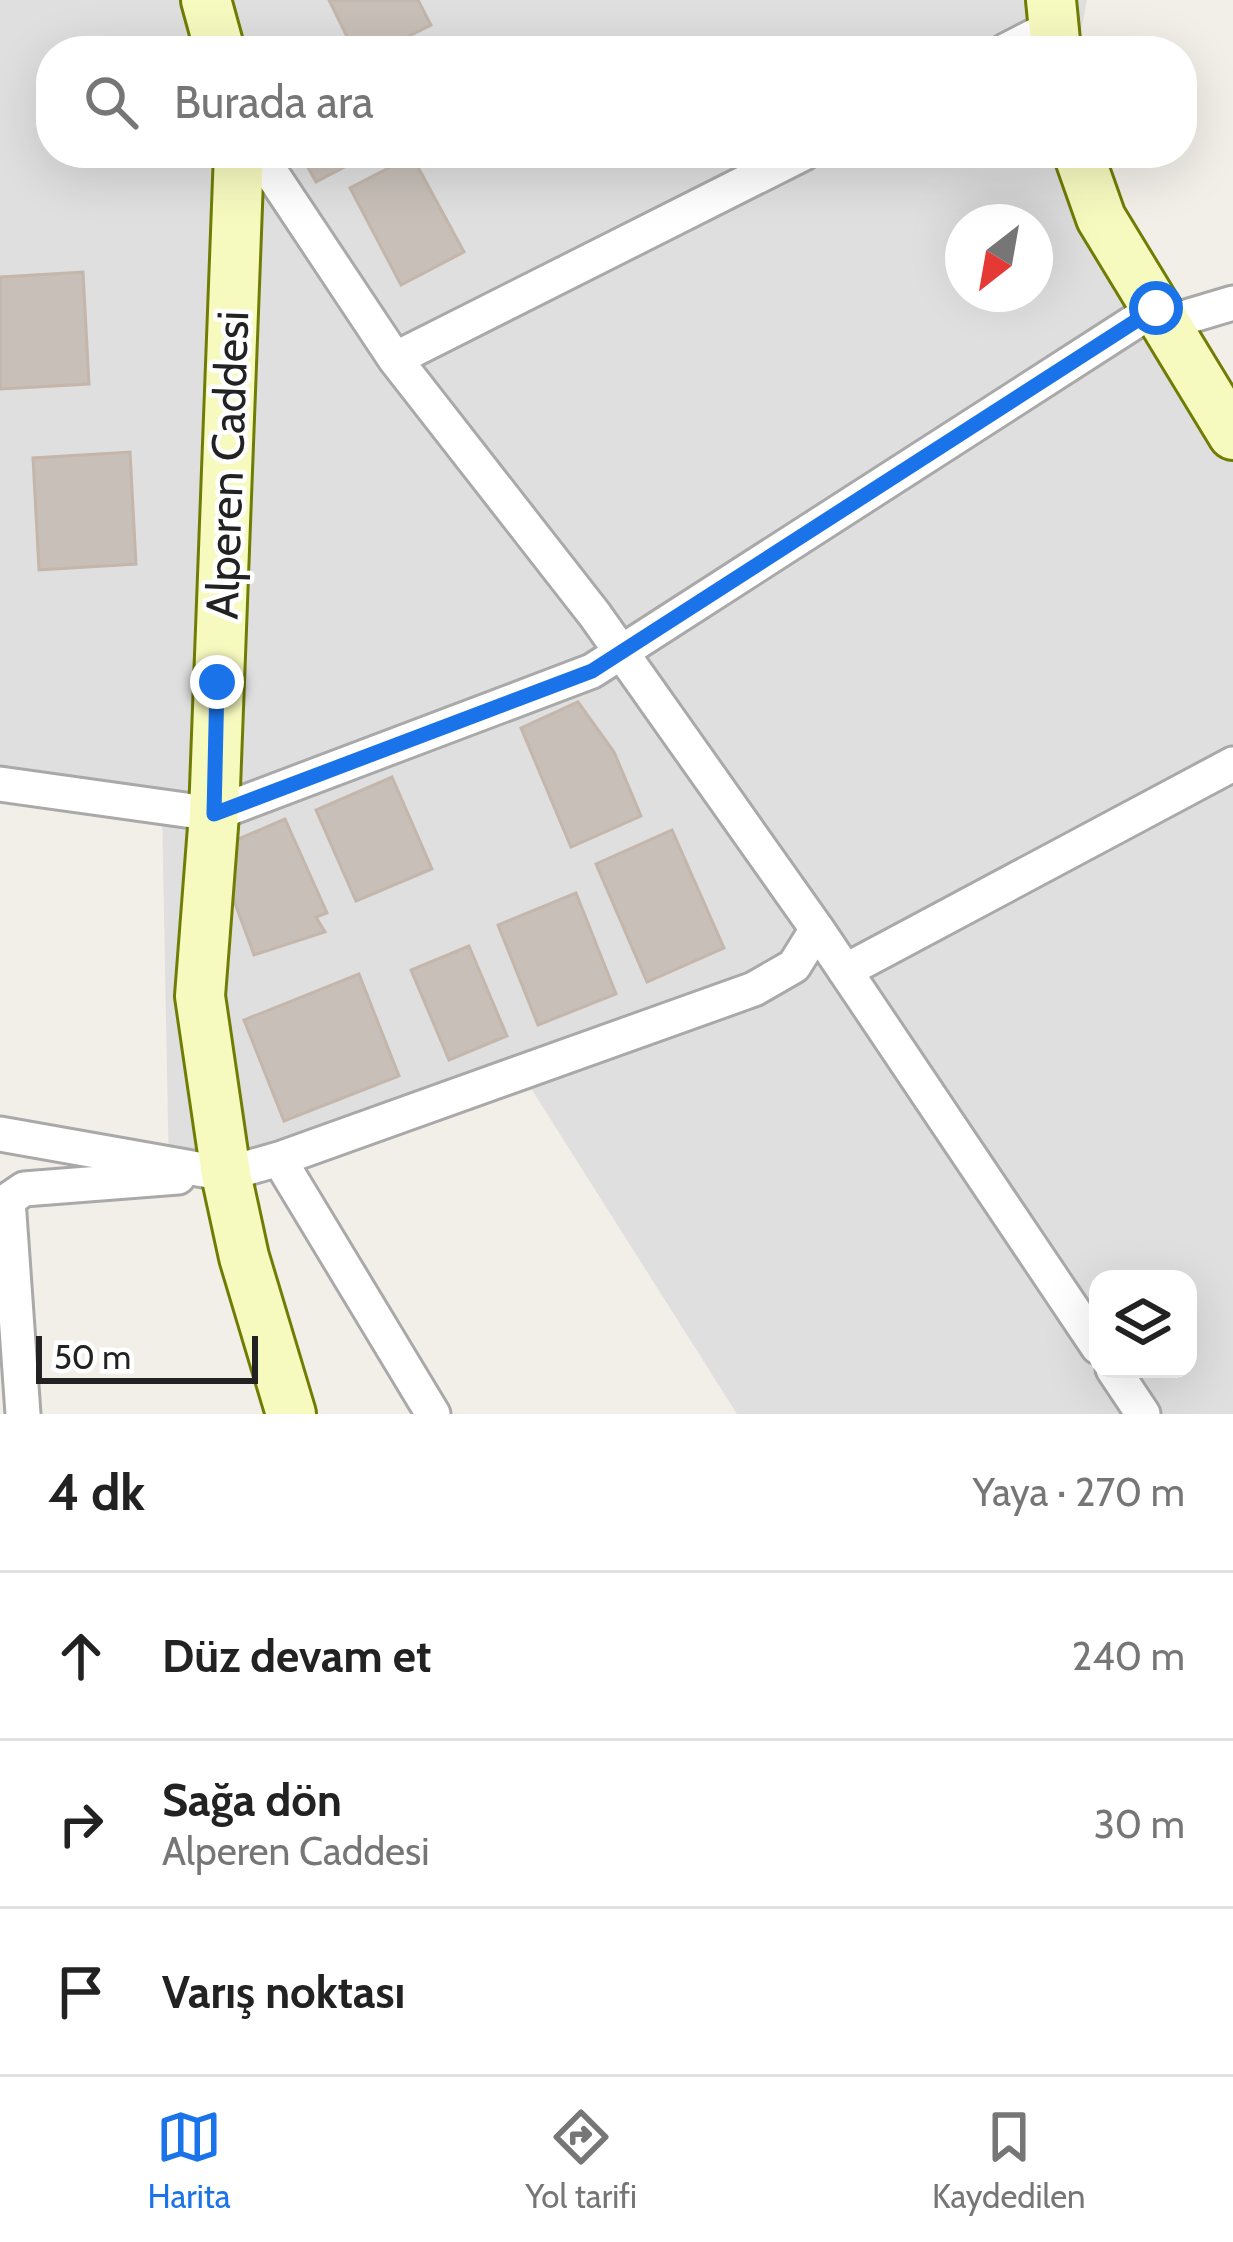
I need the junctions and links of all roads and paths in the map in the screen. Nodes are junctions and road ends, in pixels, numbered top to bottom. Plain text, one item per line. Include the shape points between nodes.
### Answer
1 (206, 0) edge
2 (216, 36) edge
3 (237, 168) edge
4 (268, 168) edge
5 (774, 168) edge
6 (1083, 168) edge
7 (1233, 303) edge
8 (1161, 315) junction
9 (395, 359) junction
10 (1233, 435) edge
11 (622, 652) junction
12 (1233, 764) edge
13 (0, 784) edge
14 (214, 814) junction
15 (817, 929) junction
16 (845, 971) junction
17 (0, 1134) edge
18 (279, 1159) junction
19 (226, 1174) junction
20 (1089, 1334) edge
21 (1119, 1378) edge
22 (23, 1414) edge
23 (291, 1414) edge
24 (433, 1414) edge
25 (1143, 1414) edge

1 - 2 street
3 - 14 street, Alperen Caddesi
4 - 9 street
5 - 9 street
6 - 8 street via 1101,218
7 - 8 street
8 - 10 street
8 - 11 street
9 - 11 street
11 - 14 street via 592,671
11 - 15 street
12 - 16 street
13 - 14 street
14 - 19 street, Alperen Caddesi via 200,996
15 - 16 street
15 - 18 street via 794,966 754,989
16 - 20 street
17 - 19 street
18 - 19 street
18 - 24 street
19 - 22 street via 23,1189 8,1200
19 - 23 street, Alperen Caddesi
21 - 25 street

